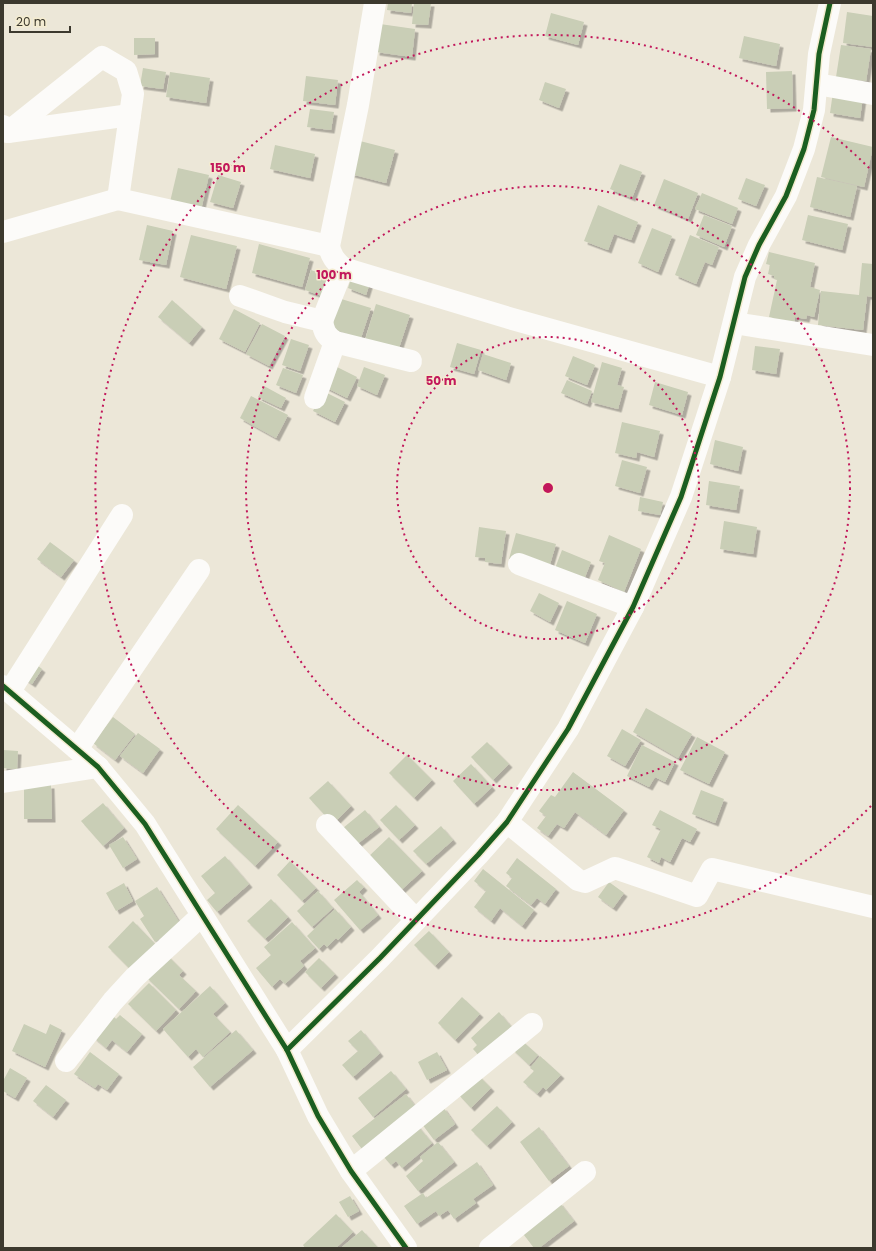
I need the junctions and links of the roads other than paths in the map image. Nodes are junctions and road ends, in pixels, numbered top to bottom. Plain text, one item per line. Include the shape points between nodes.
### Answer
1 (375, 3) edge
2 (830, 3) edge
3 (817, 84) junction
4 (873, 94) edge
5 (130, 115) junction
6 (5, 129) edge
7 (118, 200) junction
8 (3, 232) edge
9 (329, 246) junction
10 (343, 268) junction
11 (240, 296) dead end
12 (322, 321) junction
13 (734, 322) junction
14 (335, 342) junction
15 (873, 345) edge
16 (411, 361) dead end
17 (720, 377) junction
18 (315, 398) dead end
19 (122, 515) dead end
20 (519, 564) dead end
21 (199, 570) dead end
22 (633, 607) junction
23 (6, 688) edge
24 (77, 749) junction
25 (98, 767) junction
26 (3, 782) edge
27 (507, 822) junction
28 (326, 825) dead end
29 (873, 907) edge
30 (201, 916) junction
31 (416, 920) junction
32 (532, 1024) dead end
33 (287, 1050) junction
34 (66, 1061) dead end
35 (351, 1171) junction
36 (585, 1172) dead end
37 (406, 1248) edge
38 (490, 1248) edge

1 - 9 street via 358,105
2 - 3 street
3 - 4 street
3 - 13 street via 814,110 804,149 786,196 745,277
5 - 6 street
5 - 6 street via 133,94 126,71 102,57
5 - 7 street
7 - 8 street
7 - 9 street
9 - 10 street via 334,259
10 - 12 street
10 - 17 street
11 - 12 street via 285,312
12 - 14 street via 327,337
13 - 15 street
13 - 17 street
14 - 16 street
14 - 18 street
17 - 22 street via 682,497
19 - 23 street
20 - 22 street
21 - 24 street
22 - 27 street via 565,736
23 - 24 street
24 - 25 street
25 - 26 street
25 - 30 street via 145,824
27 - 29 street via 578,880 585,882 616,868 697,896 712,869
27 - 31 street
28 - 31 street
30 - 33 street
30 - 34 street via 113,1002
31 - 33 street
32 - 35 street
33 - 35 street via 318,1116
35 - 37 street
36 - 38 street

